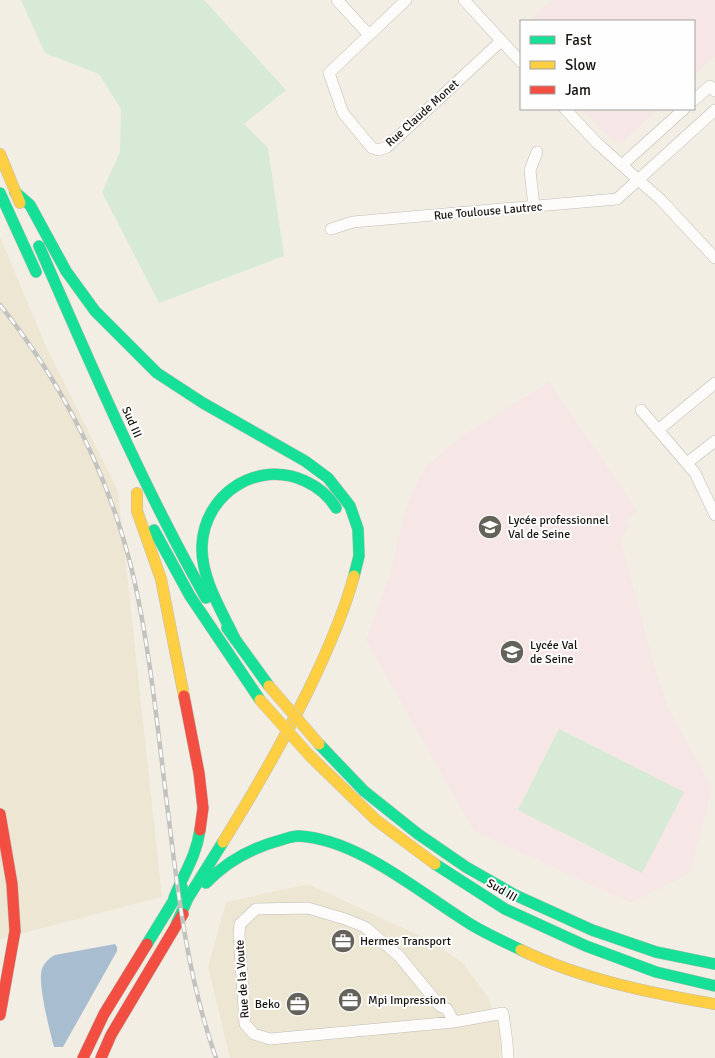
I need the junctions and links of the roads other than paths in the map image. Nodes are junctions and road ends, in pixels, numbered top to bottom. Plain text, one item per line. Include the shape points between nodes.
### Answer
1 (337, 0) edge
2 (406, 0) edge
3 (464, 0) edge
4 (369, 35) junction
5 (501, 41) junction
6 (520, 61) edge
7 (715, 91) edge
8 (695, 99) edge
9 (566, 110) edge
10 (683, 110) edge
11 (715, 110) edge
12 (537, 152) dead end
13 (0, 154) edge
14 (622, 165) junction
15 (638, 179) junction
16 (15, 192) junction
17 (0, 193) edge
18 (534, 207) junction
19 (331, 229) dead end
20 (715, 258) edge
21 (42, 284) dead end
22 (75, 356) dead end
23 (715, 383) edge
24 (641, 410) dead end
25 (658, 430) junction
26 (715, 441) edge
27 (687, 463) junction
28 (125, 465) dead end
29 (715, 515) edge
30 (342, 520) dead end
31 (345, 565) dead end
32 (235, 639) junction
33 (272, 735) dead end
34 (0, 814) edge
35 (212, 836) dead end
36 (172, 902) junction
37 (176, 924) junction
38 (715, 964) edge
39 (715, 986) edge
40 (715, 1004) edge
41 (0, 1015) edge
42 (454, 1022) junction
43 (83, 1058) edge
44 (101, 1058) edge
45 (508, 1058) edge

1 - 4 street
2 - 4 street, Rue Claude Monet
3 - 5 street
4 - 5 street, Rue Claude Monet via 329,72 343,113 372,148 379,150
5 - 6 street
7 - 8 street via 710,86
9 - 14 street
10 - 14 street
11 - 15 street, Rue Toulouse Lautrec
12 - 18 street via 530,170
13 - 16 main road, Sud III
14 - 15 street
15 - 18 street, Rue Toulouse Lautrec via 617,199
15 - 20 street
16 - 32 main road, Sud III via 160,515 206,598
16 - 37 main road via 30,205 66,271 95,311 150,366 203,403 305,461 328,478 350,506 358,529 359,556 346,606 321,665 285,738 188,898
17 - 21 main road
18 - 19 street, Rue Toulouse Lautrec via 353,222
22 - 28 main road, Sud III
23 - 25 street
24 - 25 street
25 - 27 street
26 - 27 street
27 - 29 street
30 - 32 main road via 334,503 319,489 303,479 284,474 250,476 221,497 207,520 201,549 207,577
31 - 33 main road via 327,623
32 - 38 main road, Sud III, bridge via 269,686 364,791 466,867 592,930 656,952
34 - 41 main road via 13,891 15,930
35 - 36 main road
36 - 39 main road, Sud III, bridge via 193,859 203,808 161,579 137,511 135,488 166,556 198,611 260,700 310,756 376,820 446,872 505,909 586,946 656,972
36 - 43 main road via 104,1014
37 - 40 main road via 202,887 238,855 261,844 298,836 328,840 364,858 485,933 545,961 614,982
37 - 44 main road via 111,1035
42 - 42 street, Rue de la Voute via 399,956 364,927 308,908 256,909 240,924 245,1024 254,1034 270,1039
42 - 45 street, Rue de la Voute via 503,1013

